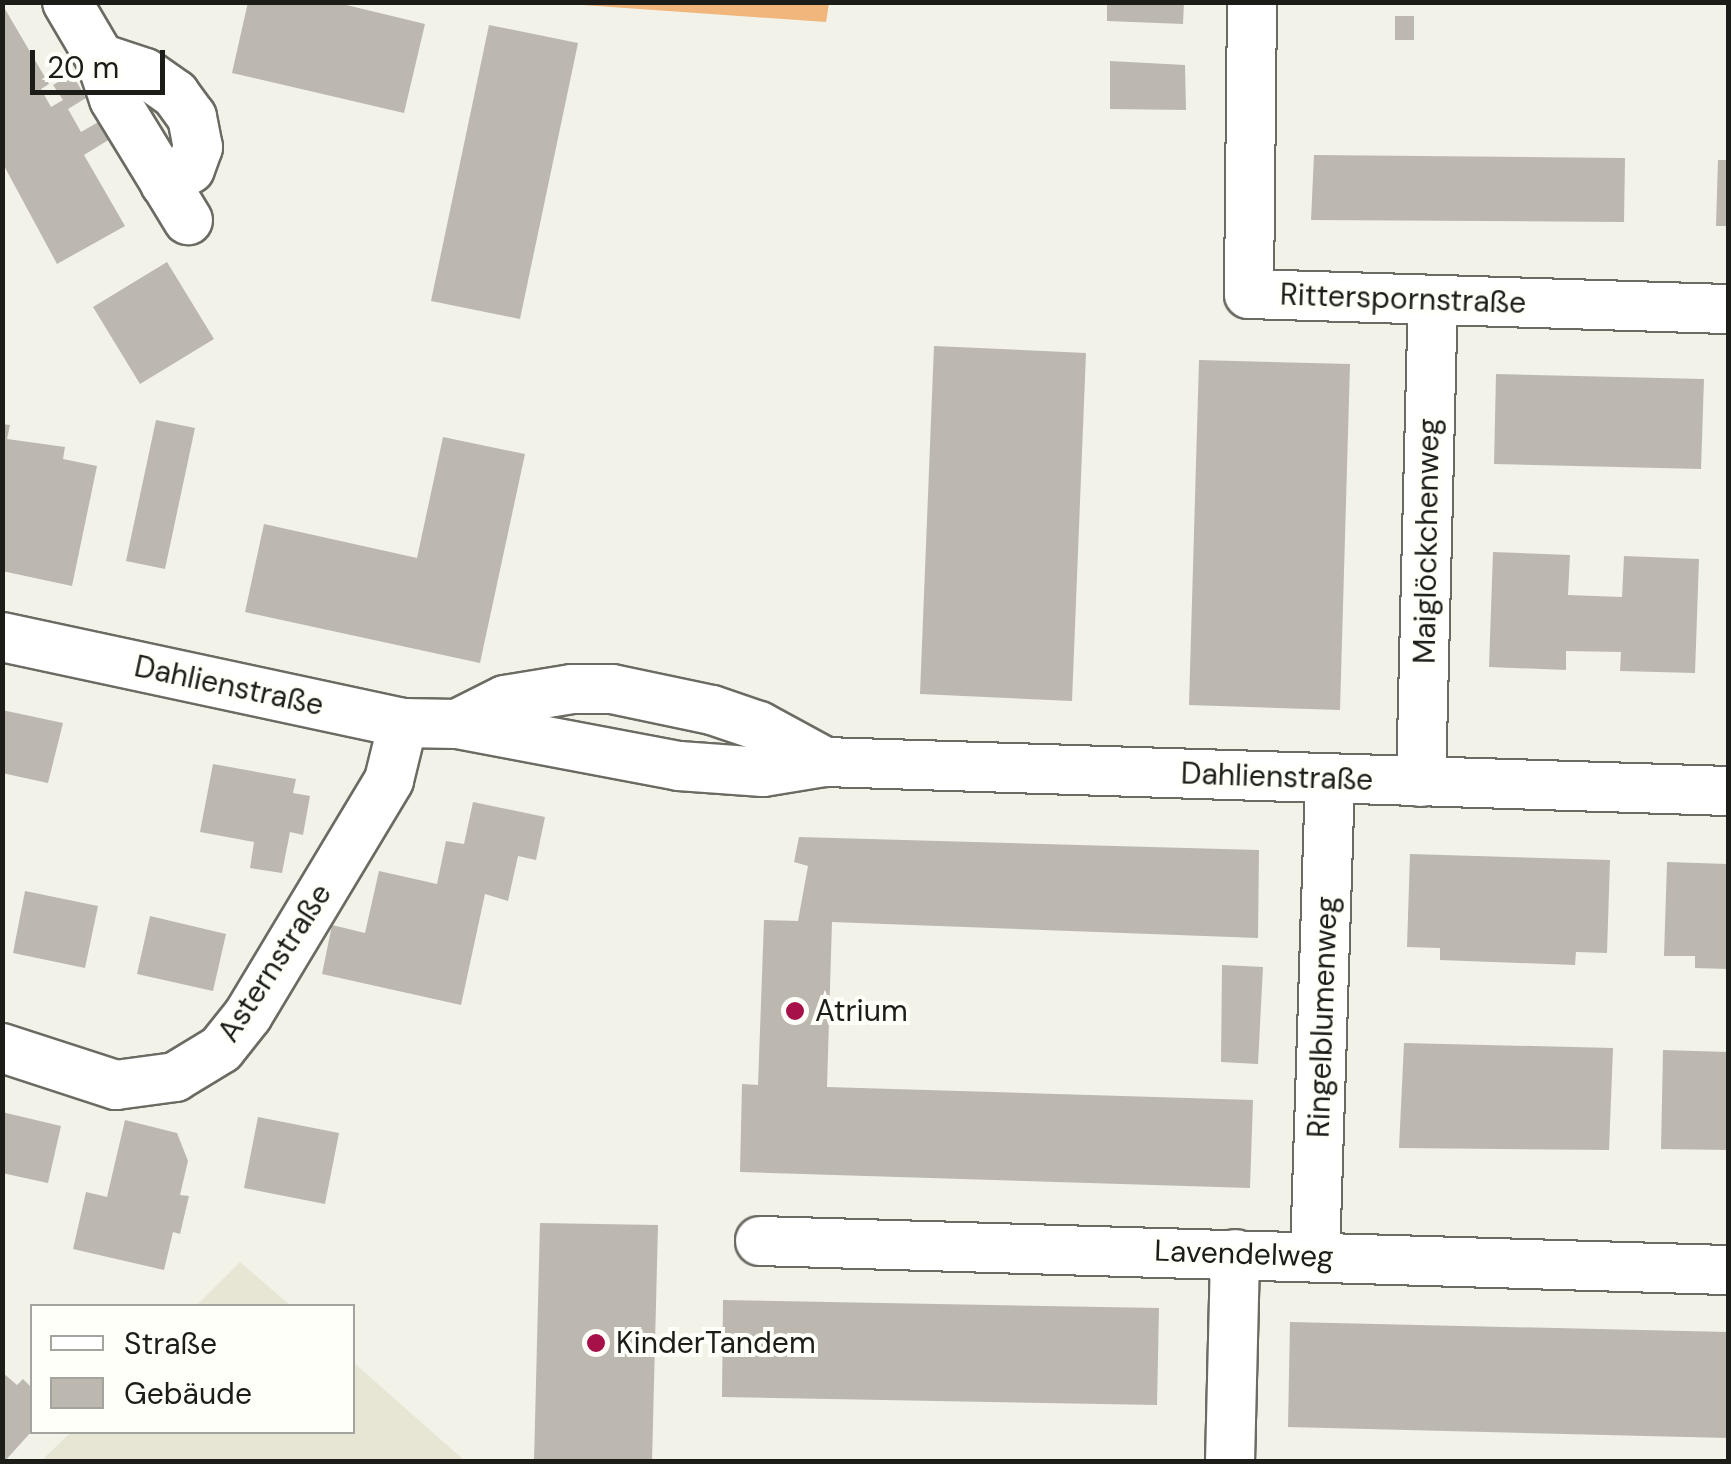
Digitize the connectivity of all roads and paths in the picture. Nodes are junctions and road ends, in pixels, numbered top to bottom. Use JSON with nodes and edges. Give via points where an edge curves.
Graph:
{"nodes":[{"id":1,"x":67,"y":2,"type":"edge"},
{"id":2,"x":1252,"y":2,"type":"edge"},
{"id":3,"x":177,"y":201,"type":"dead end"},
{"id":4,"x":1433,"y":300,"type":"junction"},
{"id":5,"x":1728,"y":309,"type":"edge"},
{"id":6,"x":2,"y":638,"type":"edge"},
{"id":7,"x":404,"y":722,"type":"junction"},
{"id":8,"x":456,"y":724,"type":"junction"},
{"id":9,"x":825,"y":762,"type":"junction"},
{"id":10,"x":1330,"y":778,"type":"junction"},
{"id":11,"x":1421,"y":782,"type":"junction"},
{"id":12,"x":1728,"y":791,"type":"edge"},
{"id":13,"x":2,"y":1048,"type":"edge"},
{"id":14,"x":760,"y":1242,"type":"dead end"},
{"id":15,"x":1235,"y":1254,"type":"junction"},
{"id":16,"x":1315,"y":1256,"type":"junction"},
{"id":17,"x":1728,"y":1270,"type":"edge"},
{"id":18,"x":1230,"y":1462,"type":"edge"}],
"edges":[{"from":1,"to":3,"type":"street","via":[[100,58],[146,73],[192,117],[198,147]]},
{"from":2,"to":4,"type":"street","name":"Ritterspornstraße","via":[[1249,294]]},
{"from":4,"to":5,"type":"street","name":"Ritterspornstraße"},
{"from":4,"to":11,"type":"street","name":"Maiglöckchenweg"},
{"from":6,"to":7,"type":"street","name":"Dahlienstraße"},
{"from":7,"to":8,"type":"street","name":"Dahlienstraße"},
{"from":7,"to":13,"type":"street","name":"Asternstraße","via":[[389,780],[221,1049],[174,1076],[116,1085]]},
{"from":8,"to":9,"type":"street","name":"Dahlienstraße","via":[[678,766],[763,772]]},
{"from":8,"to":9,"type":"street","name":"Dahlienstraße","via":[[505,700],[612,689],[760,726]]},
{"from":9,"to":10,"type":"street","name":"Dahlienstraße"},
{"from":10,"to":11,"type":"street","name":"Dahlienstraße"},
{"from":10,"to":16,"type":"street","name":"Ringelblumenweg"},
{"from":11,"to":12,"type":"street","name":"Dahlienstraße"},
{"from":14,"to":15,"type":"street","name":"Lavendelweg"},
{"from":15,"to":16,"type":"street","name":"Lavendelweg"},
{"from":15,"to":18,"type":"street"},
{"from":16,"to":17,"type":"street","name":"Lavendelweg"}]}
